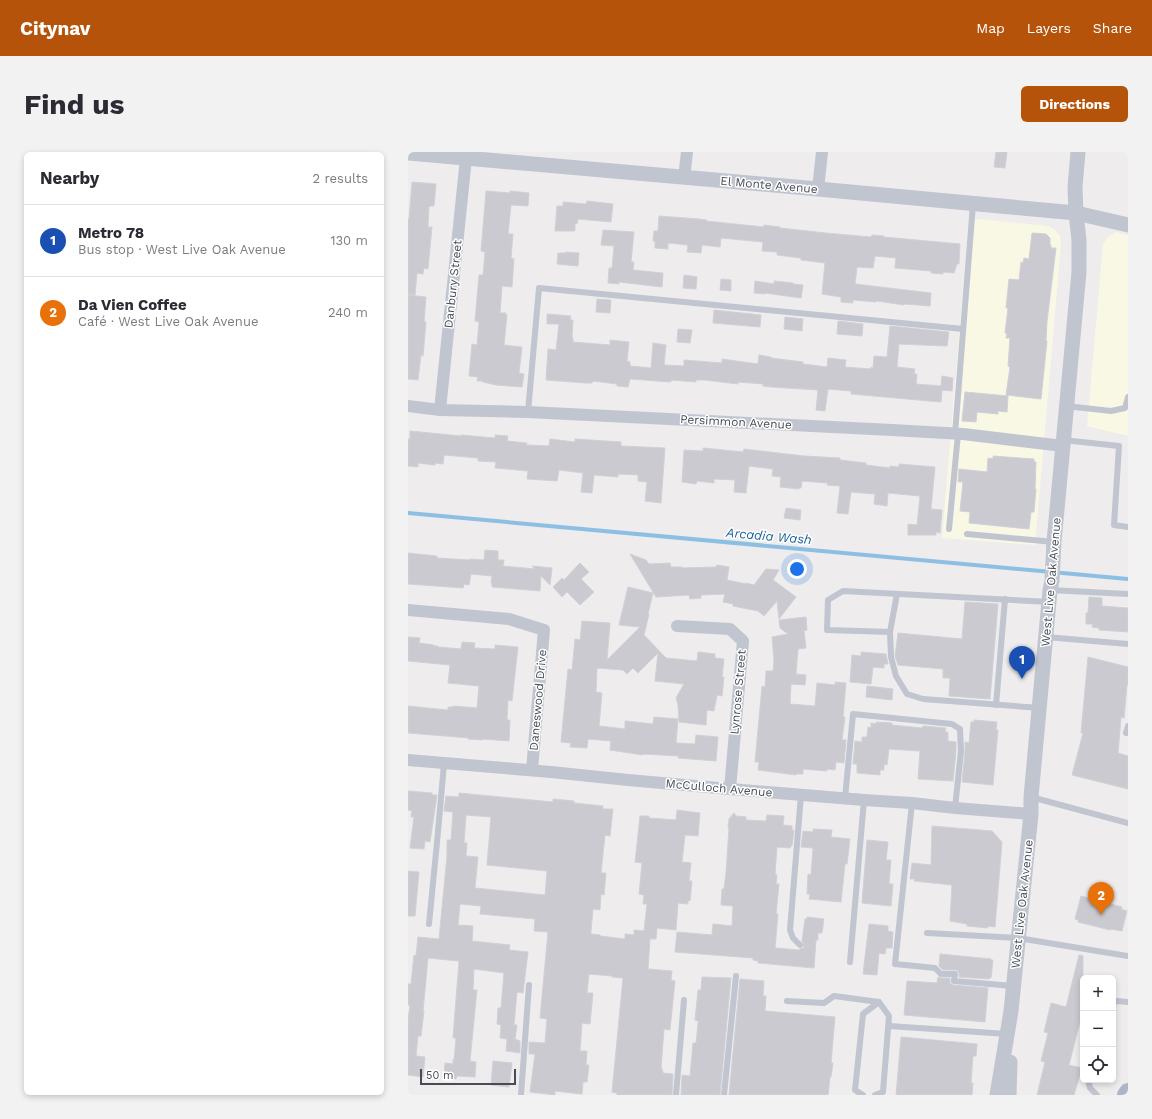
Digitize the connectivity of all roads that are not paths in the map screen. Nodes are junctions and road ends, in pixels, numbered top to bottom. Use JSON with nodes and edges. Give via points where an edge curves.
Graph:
{"nodes":[{"id":1,"x":687,"y":152,"type":"edge"},
{"id":2,"x":822,"y":152,"type":"edge"},
{"id":3,"x":1078,"y":152,"type":"edge"},
{"id":4,"x":408,"y":153,"type":"edge"},
{"id":5,"x":466,"y":158,"type":"junction"},
{"id":6,"x":527,"y":158,"type":"edge"},
{"id":7,"x":684,"y":178,"type":"junction"},
{"id":8,"x":818,"y":189,"type":"junction"},
{"id":9,"x":973,"y":204,"type":"junction"},
{"id":10,"x":1076,"y":214,"type":"junction"},
{"id":11,"x":1128,"y":225,"type":"edge"},
{"id":12,"x":963,"y":330,"type":"junction"},
{"id":13,"x":1128,"y":397,"type":"edge"},
{"id":14,"x":408,"y":406,"type":"edge"},
{"id":15,"x":1066,"y":406,"type":"junction"},
{"id":16,"x":440,"y":410,"type":"junction"},
{"id":17,"x":528,"y":412,"type":"junction"},
{"id":18,"x":956,"y":434,"type":"junction"},
{"id":19,"x":1063,"y":443,"type":"junction"},
{"id":20,"x":1128,"y":527,"type":"edge"},
{"id":21,"x":949,"y":529,"type":"dead end"},
{"id":22,"x":967,"y":534,"type":"dead end"},
{"id":23,"x":1054,"y":542,"type":"junction"},
{"id":24,"x":1050,"y":591,"type":"junction"},
{"id":25,"x":897,"y":594,"type":"junction"},
{"id":26,"x":1128,"y":594,"type":"edge"},
{"id":27,"x":1005,"y":599,"type":"junction"},
{"id":28,"x":408,"y":610,"type":"edge"},
{"id":29,"x":677,"y":626,"type":"dead end"},
{"id":30,"x":890,"y":632,"type":"junction"},
{"id":31,"x":1046,"y":637,"type":"junction"},
{"id":32,"x":1128,"y":644,"type":"edge"},
{"id":33,"x":996,"y":704,"type":"junction"},
{"id":34,"x":1040,"y":708,"type":"junction"},
{"id":35,"x":1128,"y":726,"type":"edge"},
{"id":36,"x":1126,"y":733,"type":"dead end"},
{"id":37,"x":408,"y":760,"type":"edge"},
{"id":38,"x":444,"y":764,"type":"junction"},
{"id":39,"x":532,"y":770,"type":"junction"},
{"id":40,"x":730,"y":789,"type":"junction"},
{"id":41,"x":801,"y":795,"type":"junction"},
{"id":42,"x":1031,"y":797,"type":"junction"},
{"id":43,"x":845,"y":798,"type":"junction"},
{"id":44,"x":864,"y":800,"type":"junction"},
{"id":45,"x":912,"y":803,"type":"junction"},
{"id":46,"x":956,"y":808,"type":"junction"},
{"id":47,"x":1031,"y":814,"type":"junction"},
{"id":48,"x":1128,"y":822,"type":"edge"},
{"id":49,"x":429,"y":924,"type":"dead end"},
{"id":50,"x":927,"y":933,"type":"dead end"},
{"id":51,"x":1018,"y":938,"type":"junction"},
{"id":52,"x":800,"y":945,"type":"dead end"},
{"id":53,"x":1128,"y":956,"type":"edge"},
{"id":54,"x":850,"y":962,"type":"dead end"},
{"id":55,"x":736,"y":976,"type":"dead end"},
{"id":56,"x":529,"y":986,"type":"dead end"},
{"id":57,"x":1014,"y":986,"type":"junction"},
{"id":58,"x":684,"y":1000,"type":"dead end"},
{"id":59,"x":787,"y":1001,"type":"dead end"},
{"id":60,"x":1116,"y":1001,"type":"edge"},
{"id":61,"x":879,"y":1002,"type":"junction"},
{"id":62,"x":1128,"y":1002,"type":"edge"},
{"id":63,"x":1011,"y":1011,"type":"junction"},
{"id":64,"x":889,"y":1026,"type":"junction"},
{"id":65,"x":1007,"y":1034,"type":"junction"},
{"id":66,"x":1089,"y":1083,"type":"edge"},
{"id":67,"x":1128,"y":1092,"type":"edge"},
{"id":68,"x":521,"y":1095,"type":"edge"},
{"id":69,"x":676,"y":1095,"type":"edge"},
{"id":70,"x":724,"y":1095,"type":"edge"},
{"id":71,"x":863,"y":1095,"type":"edge"},
{"id":72,"x":875,"y":1095,"type":"edge"},
{"id":73,"x":997,"y":1095,"type":"edge"},
{"id":74,"x":1009,"y":1095,"type":"edge"},
{"id":75,"x":1097,"y":1095,"type":"edge"},
{"id":76,"x":1126,"y":1095,"type":"edge"}],
"edges":[{"from":1,"to":7,"type":"street"},
{"from":2,"to":8,"type":"street"},
{"from":3,"to":10,"type":"street","name":"West Live Oak Avenue"},
{"from":4,"to":5,"type":"street","name":"El Monte Avenue"},
{"from":5,"to":6,"type":"street","name":"El Monte Avenue"},
{"from":5,"to":16,"type":"street","name":"Danbury Street"},
{"from":6,"to":7,"type":"street","name":"El Monte Avenue"},
{"from":7,"to":8,"type":"street","name":"El Monte Avenue"},
{"from":8,"to":9,"type":"street","name":"El Monte Avenue"},
{"from":9,"to":10,"type":"street","name":"El Monte Avenue"},
{"from":9,"to":12,"type":"lane"},
{"from":10,"to":11,"type":"street","name":"El Monte Avenue"},
{"from":10,"to":15,"type":"street","name":"West Live Oak Avenue","via":[[1079,240],[1078,272]]},
{"from":12,"to":17,"type":"lane","via":[[539,288]]},
{"from":12,"to":18,"type":"lane"},
{"from":13,"to":15,"type":"lane","via":[[1125,408],[1110,411]]},
{"from":14,"to":16,"type":"street","name":"Persimmon Avenue"},
{"from":15,"to":19,"type":"street","name":"West Live Oak Avenue"},
{"from":16,"to":17,"type":"street","name":"Persimmon Avenue"},
{"from":17,"to":18,"type":"street","name":"Persimmon Avenue"},
{"from":18,"to":19,"type":"street","name":"Persimmon Avenue"},
{"from":18,"to":21,"type":"lane"},
{"from":19,"to":20,"type":"lane","via":[[1119,446],[1114,526]]},
{"from":19,"to":23,"type":"street","name":"West Live Oak Avenue"},
{"from":22,"to":23,"type":"lane"},
{"from":23,"to":24,"type":"street","name":"West Live Oak Avenue"},
{"from":24,"to":26,"type":"lane"},
{"from":24,"to":27,"type":"lane"},
{"from":24,"to":31,"type":"street","name":"West Live Oak Avenue"},
{"from":25,"to":27,"type":"lane"},
{"from":25,"to":30,"type":"lane"},
{"from":25,"to":30,"type":"lane","via":[[843,591],[828,600],[827,630]]},
{"from":27,"to":33,"type":"lane"},
{"from":28,"to":39,"type":"street","name":"Daneswood Drive","via":[[510,619],[544,630]]},
{"from":29,"to":40,"type":"street","name":"Lynrose Street","via":[[730,629],[743,642]]},
{"from":30,"to":33,"type":"lane","via":[[891,657],[896,676],[907,694],[922,699]]},
{"from":31,"to":32,"type":"lane"},
{"from":31,"to":34,"type":"street","name":"West Live Oak Avenue"},
{"from":33,"to":34,"type":"lane"},
{"from":34,"to":42,"type":"street","name":"West Live Oak Avenue"},
{"from":35,"to":36,"type":"lane"},
{"from":37,"to":38,"type":"street","name":"McCulloch Avenue"},
{"from":38,"to":39,"type":"street","name":"McCulloch Avenue"},
{"from":38,"to":49,"type":"lane"},
{"from":39,"to":40,"type":"street","name":"McCulloch Avenue"},
{"from":40,"to":41,"type":"street","name":"McCulloch Avenue"},
{"from":41,"to":43,"type":"street","name":"McCulloch Avenue"},
{"from":41,"to":52,"type":"lane","via":[[790,930]]},
{"from":42,"to":47,"type":"street","name":"West Live Oak Avenue"},
{"from":42,"to":48,"type":"lane"},
{"from":43,"to":44,"type":"street","name":"McCulloch Avenue"},
{"from":43,"to":46,"type":"lane","via":[[853,714],[946,723],[960,729],[961,751]]},
{"from":44,"to":45,"type":"street","name":"McCulloch Avenue"},
{"from":44,"to":54,"type":"lane"},
{"from":45,"to":46,"type":"street","name":"McCulloch Avenue"},
{"from":45,"to":57,"type":"lane","via":[[895,964],[935,968],[941,974],[955,974],[954,981]]},
{"from":46,"to":47,"type":"street","name":"McCulloch Avenue"},
{"from":47,"to":51,"type":"street","name":"West Live Oak Avenue"},
{"from":50,"to":51,"type":"lane"},
{"from":51,"to":53,"type":"lane"},
{"from":51,"to":57,"type":"street","name":"West Live Oak Avenue"},
{"from":55,"to":70,"type":"lane"},
{"from":56,"to":68,"type":"lane"},
{"from":57,"to":63,"type":"street","name":"West Live Oak Avenue"},
{"from":58,"to":69,"type":"lane"},
{"from":59,"to":61,"type":"lane","via":[[824,1003],[834,996]]},
{"from":60,"to":62,"type":"lane"},
{"from":61,"to":64,"type":"lane","via":[[889,1016]]},
{"from":61,"to":71,"type":"lane","via":[[863,1014],[855,1090]]},
{"from":63,"to":65,"type":"street","name":"West Live Oak Avenue"},
{"from":63,"to":74,"type":"street","name":"West Live Oak Avenue"},
{"from":64,"to":65,"type":"lane"},
{"from":64,"to":72,"type":"lane","via":[[883,1092]]},
{"from":65,"to":73,"type":"street","name":"West Live Oak Avenue"},
{"from":66,"to":75,"type":"lane"},
{"from":67,"to":76,"type":"main road"}]}
